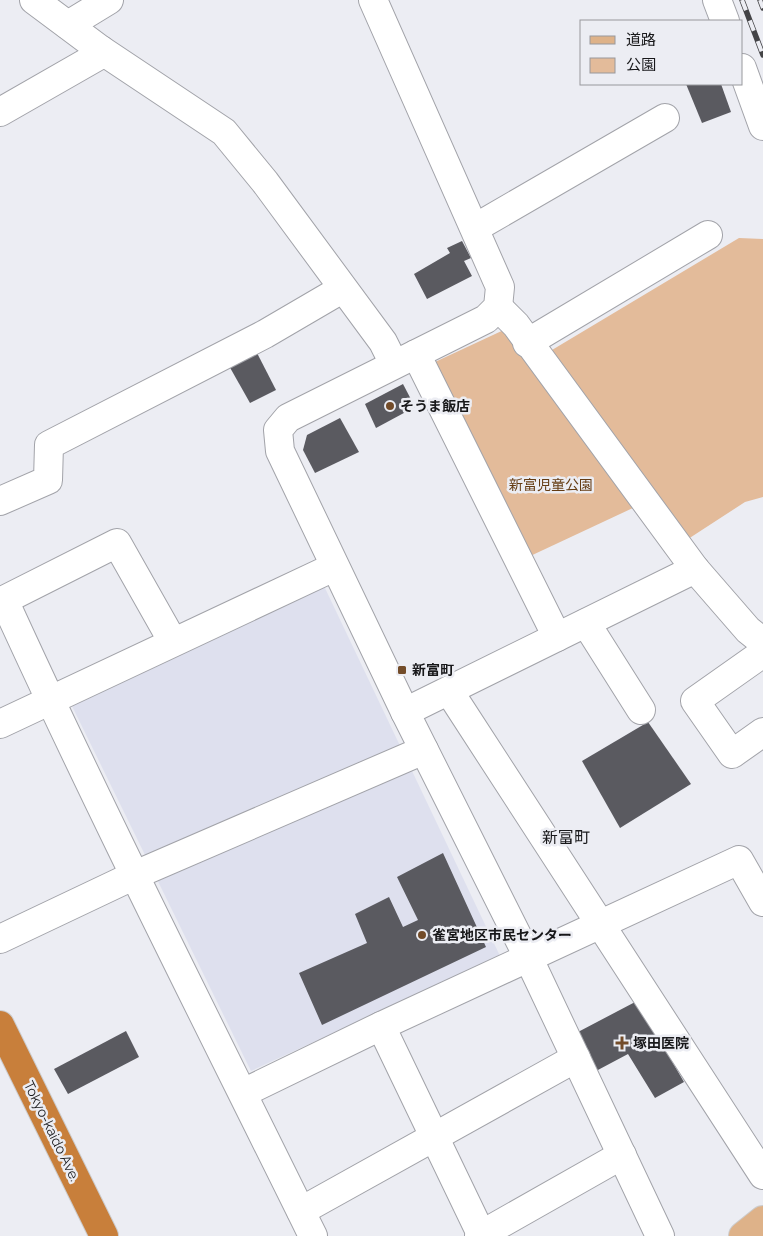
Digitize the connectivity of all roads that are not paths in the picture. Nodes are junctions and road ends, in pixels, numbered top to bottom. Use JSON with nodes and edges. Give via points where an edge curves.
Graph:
{"nodes":[{"id":1,"x":34,"y":0,"type":"edge"},
{"id":2,"x":110,"y":0,"type":"edge"},
{"id":3,"x":373,"y":0,"type":"edge"},
{"id":4,"x":717,"y":0,"type":"edge"},
{"id":5,"x":725,"y":20,"type":"edge"},
{"id":6,"x":68,"y":25,"type":"junction"},
{"id":7,"x":101,"y":50,"type":"junction"},
{"id":8,"x":743,"y":71,"type":"edge"},
{"id":9,"x":0,"y":112,"type":"edge"},
{"id":10,"x":665,"y":118,"type":"dead end"},
{"id":11,"x":763,"y":126,"type":"edge"},
{"id":12,"x":475,"y":228,"type":"junction"},
{"id":13,"x":708,"y":235,"type":"dead end"},
{"id":14,"x":342,"y":289,"type":"junction"},
{"id":15,"x":498,"y":307,"type":"junction"},
{"id":16,"x":528,"y":343,"type":"junction"},
{"id":17,"x":405,"y":359,"type":"junction"},
{"id":18,"x":0,"y":501,"type":"edge"},
{"id":19,"x":334,"y":567,"type":"junction"},
{"id":20,"x":695,"y":569,"type":"junction"},
{"id":21,"x":586,"y":623,"type":"junction"},
{"id":22,"x":557,"y":637,"type":"junction"},
{"id":23,"x":173,"y":642,"type":"junction"},
{"id":24,"x":763,"y":642,"type":"edge"},
{"id":25,"x":763,"y":653,"type":"edge"},
{"id":26,"x":449,"y":690,"type":"junction"},
{"id":27,"x":50,"y":701,"type":"junction"},
{"id":28,"x":641,"y":710,"type":"dead end"},
{"id":29,"x":405,"y":712,"type":"junction"},
{"id":30,"x":0,"y":724,"type":"edge"},
{"id":31,"x":763,"y":732,"type":"edge"},
{"id":32,"x":424,"y":750,"type":"junction"},
{"id":33,"x":134,"y":875,"type":"junction"},
{"id":34,"x":761,"y":894,"type":"edge"},
{"id":35,"x":601,"y":925,"type":"junction"},
{"id":36,"x":0,"y":939,"type":"edge"},
{"id":37,"x":529,"y":959,"type":"junction"},
{"id":38,"x":0,"y":1026,"type":"edge"},
{"id":39,"x":381,"y":1026,"type":"junction"},
{"id":40,"x":576,"y":1058,"type":"junction"},
{"id":41,"x":243,"y":1093,"type":"junction"},
{"id":42,"x":434,"y":1138,"type":"junction"},
{"id":43,"x":622,"y":1155,"type":"junction"},
{"id":44,"x":763,"y":1175,"type":"edge"},
{"id":45,"x":301,"y":1211,"type":"junction"},
{"id":46,"x":763,"y":1220,"type":"edge"},
{"id":47,"x":101,"y":1235,"type":"edge"},
{"id":48,"x":313,"y":1236,"type":"edge"},
{"id":49,"x":481,"y":1236,"type":"edge"},
{"id":50,"x":660,"y":1236,"type":"edge"},
{"id":51,"x":743,"y":1236,"type":"edge"}],
"edges":[{"from":1,"to":6,"type":"street"},
{"from":2,"to":6,"type":"street"},
{"from":3,"to":12,"type":"street"},
{"from":4,"to":5,"type":"street"},
{"from":6,"to":7,"type":"street"},
{"from":7,"to":9,"type":"street","via":[[98,56]]},
{"from":7,"to":14,"type":"street","via":[[224,132]]},
{"from":8,"to":11,"type":"street"},
{"from":10,"to":12,"type":"street"},
{"from":12,"to":15,"type":"street","via":[[500,287]]},
{"from":13,"to":16,"type":"street"},
{"from":14,"to":17,"type":"street","via":[[383,342]]},
{"from":14,"to":18,"type":"street","via":[[265,334],[49,445],[48,480]]},
{"from":15,"to":16,"type":"street"},
{"from":15,"to":17,"type":"street","via":[[486,319]]},
{"from":16,"to":20,"type":"street"},
{"from":17,"to":19,"type":"street","via":[[288,418],[278,430],[280,451]]},
{"from":17,"to":22,"type":"street"},
{"from":19,"to":23,"type":"street"},
{"from":19,"to":29,"type":"street"},
{"from":20,"to":21,"type":"street"},
{"from":20,"to":24,"type":"street","via":[[748,630]]},
{"from":21,"to":22,"type":"street"},
{"from":21,"to":28,"type":"street"},
{"from":22,"to":26,"type":"street"},
{"from":23,"to":27,"type":"street"},
{"from":23,"to":27,"type":"street","via":[[117,543],[4,600]]},
{"from":25,"to":31,"type":"street","via":[[695,701],[732,754]]},
{"from":26,"to":29,"type":"street"},
{"from":26,"to":35,"type":"street"},
{"from":27,"to":30,"type":"street"},
{"from":27,"to":33,"type":"street"},
{"from":29,"to":32,"type":"street"},
{"from":32,"to":33,"type":"street"},
{"from":32,"to":37,"type":"street"},
{"from":33,"to":36,"type":"street"},
{"from":33,"to":41,"type":"street"},
{"from":34,"to":35,"type":"street","via":[[739,860]]},
{"from":35,"to":37,"type":"street"},
{"from":35,"to":44,"type":"street"},
{"from":37,"to":39,"type":"street"},
{"from":37,"to":40,"type":"street"},
{"from":38,"to":47,"type":"highway","name":"Tokyo-kaido Ave."},
{"from":39,"to":41,"type":"street"},
{"from":39,"to":42,"type":"street"},
{"from":40,"to":42,"type":"street"},
{"from":40,"to":43,"type":"street"},
{"from":41,"to":45,"type":"street"},
{"from":42,"to":45,"type":"street"},
{"from":42,"to":49,"type":"street"},
{"from":43,"to":49,"type":"street"},
{"from":43,"to":50,"type":"street"},
{"from":45,"to":48,"type":"street"},
{"from":46,"to":51,"type":"main road"}]}
